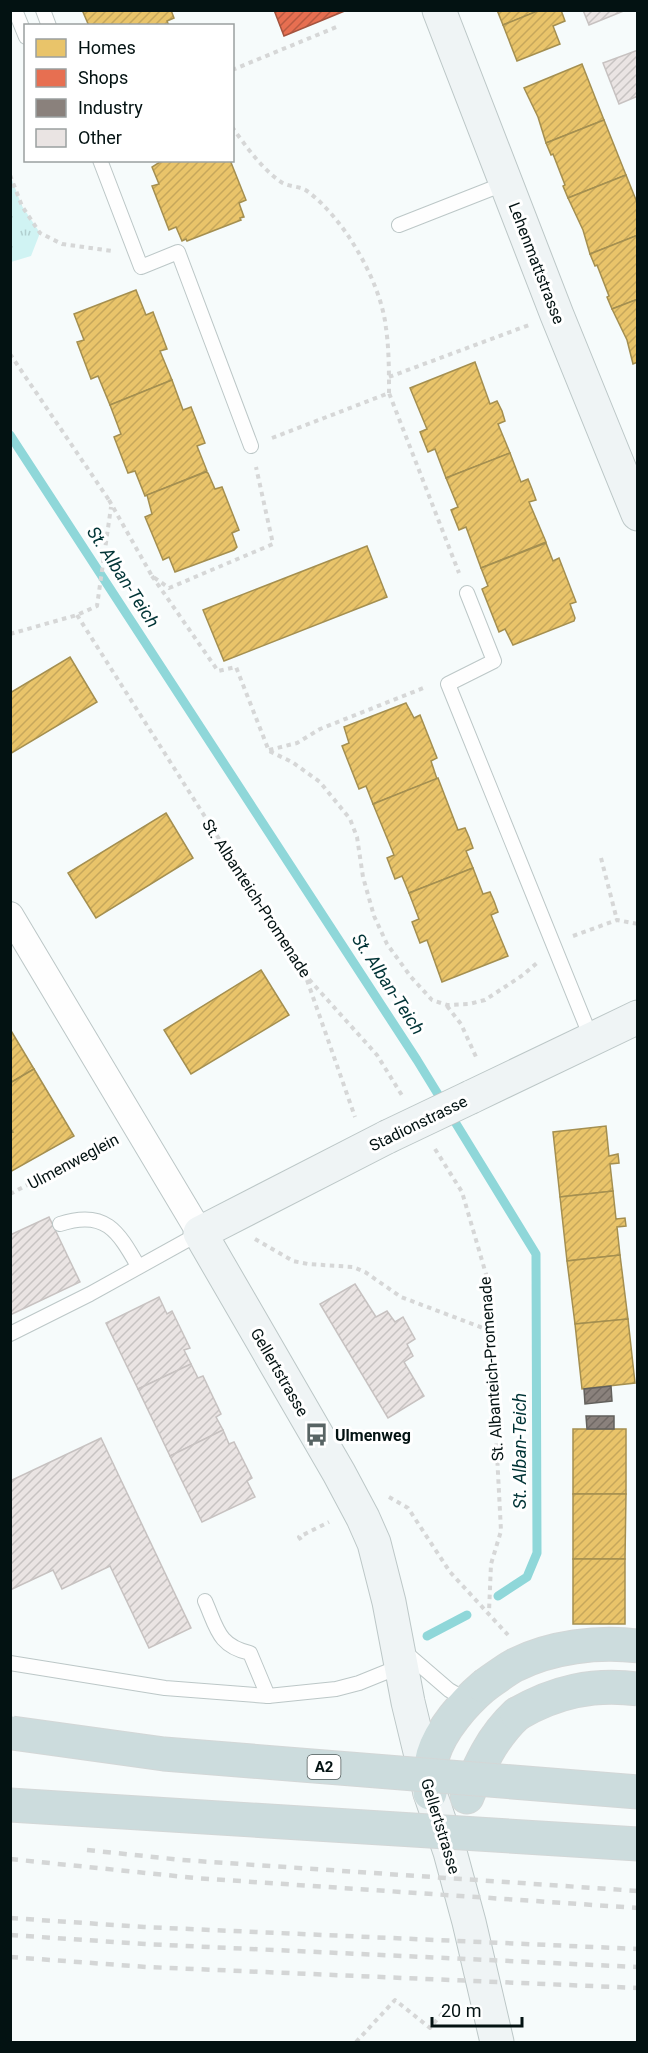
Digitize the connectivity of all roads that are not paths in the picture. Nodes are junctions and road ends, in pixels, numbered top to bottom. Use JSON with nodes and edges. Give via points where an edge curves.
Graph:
{"nodes":[{"id":1,"x":15,"y":10,"type":"edge"},
{"id":2,"x":439,"y":10,"type":"edge"},
{"id":3,"x":24,"y":32,"type":"edge"},
{"id":4,"x":101,"y":162,"type":"edge"},
{"id":5,"x":506,"y":183,"type":"junction"},
{"id":6,"x":399,"y":225,"type":"dead end"},
{"id":7,"x":251,"y":446,"type":"road end"},
{"id":8,"x":638,"y":514,"type":"edge"},
{"id":9,"x":467,"y":593,"type":"road end"},
{"id":10,"x":10,"y":915,"type":"edge"},
{"id":11,"x":638,"y":1017,"type":"edge"},
{"id":12,"x":592,"y":1040,"type":"junction"},
{"id":13,"x":60,"y":1224,"type":"dead end"},
{"id":14,"x":200,"y":1233,"type":"junction"},
{"id":15,"x":138,"y":1266,"type":"junction"},
{"id":16,"x":10,"y":1334,"type":"edge"},
{"id":17,"x":204,"y":1601,"type":"dead end"},
{"id":18,"x":638,"y":1646,"type":"edge"},
{"id":19,"x":399,"y":1654,"type":"junction"},
{"id":20,"x":10,"y":1663,"type":"edge"},
{"id":21,"x":638,"y":1689,"type":"edge"},
{"id":22,"x":476,"y":1694,"type":"junction"},
{"id":23,"x":268,"y":1696,"type":"junction"},
{"id":24,"x":11,"y":1733,"type":"edge"},
{"id":25,"x":638,"y":1785,"type":"edge"},
{"id":26,"x":638,"y":1792,"type":"edge"},
{"id":27,"x":430,"y":1793,"type":"junction"},
{"id":28,"x":467,"y":1797,"type":"junction"},
{"id":29,"x":10,"y":1805,"type":"edge"},
{"id":30,"x":638,"y":1845,"type":"edge"},
{"id":31,"x":450,"y":1852,"type":"junction"},
{"id":32,"x":497,"y":2043,"type":"edge"}],
"edges":[{"from":1,"to":3,"type":"lane"},
{"from":2,"to":5,"type":"street","name":"Lehenmattstrasse"},
{"from":4,"to":7,"type":"lane","via":[[141,267],[178,252]]},
{"from":5,"to":6,"type":"lane"},
{"from":5,"to":8,"type":"street","name":"Lehenmattstrasse"},
{"from":9,"to":12,"type":"lane","via":[[494,661],[448,684]]},
{"from":10,"to":14,"type":"street","name":"Gellertstrasse"},
{"from":11,"to":12,"type":"street","name":"Stadionstrasse"},
{"from":12,"to":14,"type":"street","name":"Stadionstrasse","bridge":true},
{"from":13,"to":15,"type":"lane","via":[[86,1218],[107,1224]]},
{"from":14,"to":15,"type":"lane"},
{"from":14,"to":19,"type":"street","name":"Gellertstrasse","via":[[363,1518],[381,1569]]},
{"from":15,"to":16,"type":"lane"},
{"from":17,"to":23,"type":"lane","via":[[228,1645],[250,1653]]},
{"from":18,"to":22,"type":"highway","bridge":true,"via":[[548,1652],[514,1666]]},
{"from":19,"to":22,"type":"lane","via":[[410,1658],[449,1690]]},
{"from":19,"to":23,"type":"lane","via":[[359,1683]]},
{"from":19,"to":27,"type":"street","name":"Gellertstrasse"},
{"from":20,"to":23,"type":"lane","via":[[165,1688]]},
{"from":21,"to":28,"type":"highway","bridge":true,"via":[[572,1690],[517,1714],[486,1752]]},
{"from":22,"to":27,"type":"highway","via":[[444,1734],[433,1755]]},
{"from":24,"to":26,"type":"highway","number":"A2","bridge":true,"via":[[164,1754]]},
{"from":25,"to":28,"type":"street","via":[[512,1774],[485,1783]]},
{"from":27,"to":31,"type":"street","name":"Gellertstrasse"},
{"from":28,"to":31,"type":"street"},
{"from":29,"to":30,"type":"highway","bridge":true},
{"from":31,"to":32,"type":"street","name":"Gellertstrasse"}]}
